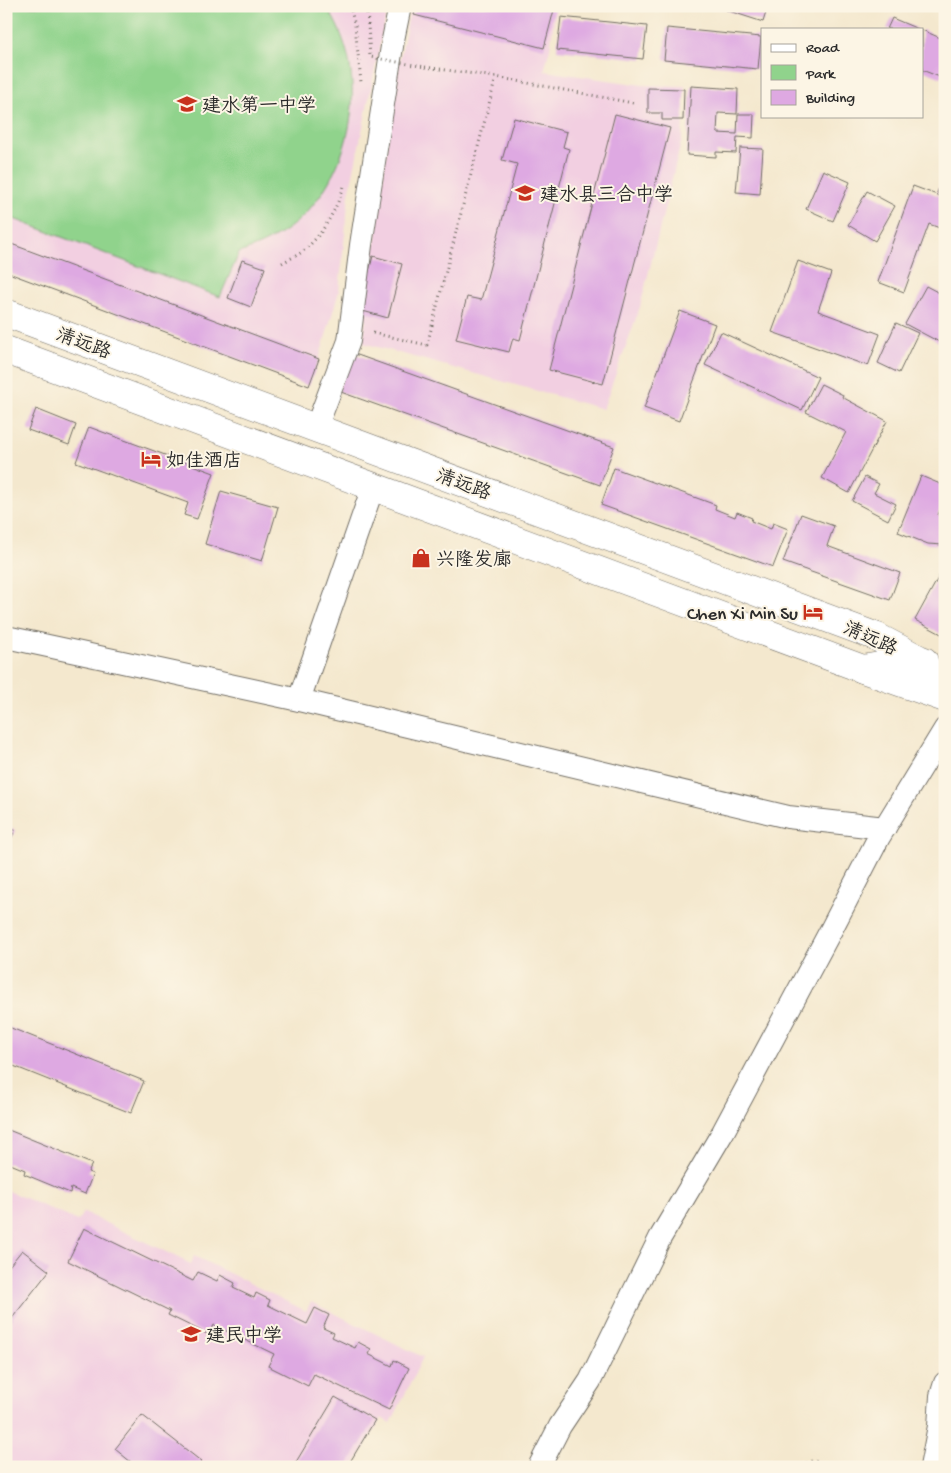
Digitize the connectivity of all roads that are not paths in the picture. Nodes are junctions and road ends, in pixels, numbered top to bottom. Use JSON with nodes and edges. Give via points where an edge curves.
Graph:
{"nodes":[{"id":1,"x":400,"y":6,"type":"edge"},
{"id":2,"x":6,"y":313,"type":"edge"},
{"id":3,"x":6,"y":350,"type":"edge"},
{"id":4,"x":316,"y":428,"type":"junction"},
{"id":5,"x":373,"y":487,"type":"junction"},
{"id":6,"x":6,"y":637,"type":"edge"},
{"id":7,"x":919,"y":659,"type":"junction"},
{"id":8,"x":863,"y":668,"type":"junction"},
{"id":9,"x":945,"y":668,"type":"edge"},
{"id":10,"x":945,"y":687,"type":"edge"},
{"id":11,"x":945,"y":698,"type":"edge"},
{"id":12,"x":299,"y":700,"type":"junction"},
{"id":13,"x":945,"y":730,"type":"edge"},
{"id":14,"x":885,"y":828,"type":"junction"},
{"id":15,"x":945,"y":1383,"type":"edge"},
{"id":16,"x":539,"y":1467,"type":"edge"},
{"id":17,"x":931,"y":1467,"type":"edge"}],
"edges":[{"from":1,"to":4,"type":"street","via":[[362,235],[349,341]]},
{"from":2,"to":4,"type":"main road","name":"清远路"},
{"from":3,"to":5,"type":"main road","name":"清远路"},
{"from":4,"to":7,"type":"main road","name":"清远路","via":[[875,636]]},
{"from":5,"to":8,"type":"main road","name":"清远路"},
{"from":5,"to":12,"type":"street"},
{"from":6,"to":12,"type":"street"},
{"from":7,"to":8,"type":"main road","name":"清远路"},
{"from":7,"to":9,"type":"main road"},
{"from":7,"to":10,"type":"main road","name":"清远路"},
{"from":8,"to":11,"type":"main road"},
{"from":12,"to":14,"type":"street","via":[[788,817]]},
{"from":13,"to":14,"type":"street"},
{"from":14,"to":16,"type":"street","via":[[723,1132],[660,1238],[590,1381],[560,1426]]},
{"from":15,"to":17,"type":"street"}]}
